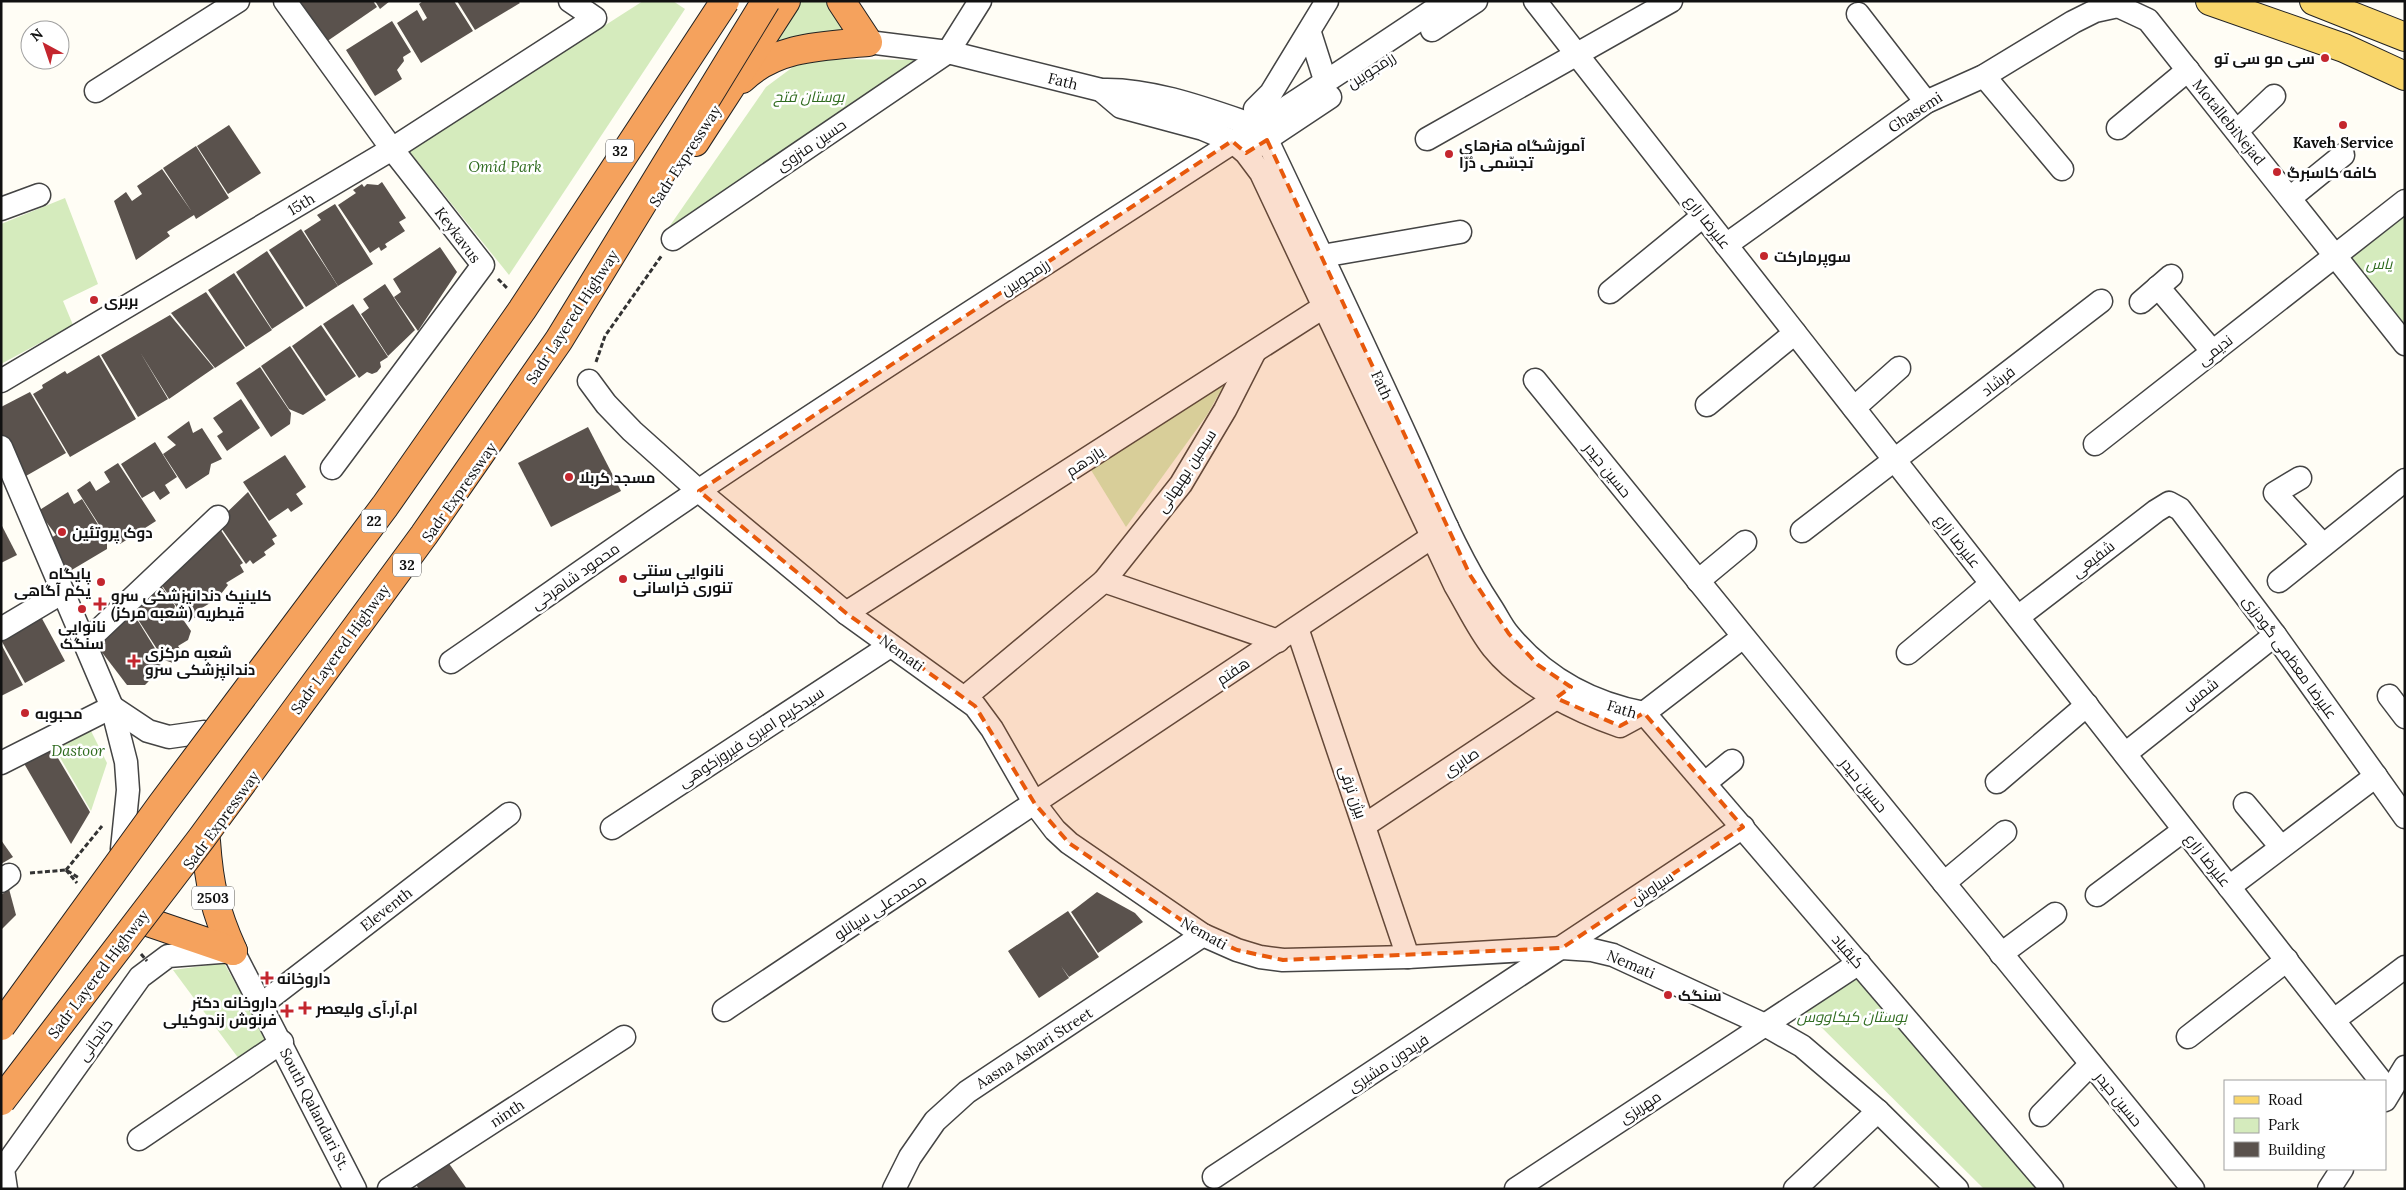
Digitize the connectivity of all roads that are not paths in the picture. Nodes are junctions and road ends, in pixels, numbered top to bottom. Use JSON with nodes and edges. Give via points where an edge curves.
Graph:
{"nodes":[{"id":1,"x":238,"y":1,"type":"edge"},
{"id":2,"x":285,"y":1,"type":"edge"},
{"id":3,"x":570,"y":1,"type":"edge"},
{"id":4,"x":719,"y":1,"type":"edge"},
{"id":5,"x":725,"y":1,"type":"edge"},
{"id":6,"x":766,"y":1,"type":"edge"},
{"id":7,"x":786,"y":1,"type":"edge"},
{"id":8,"x":842,"y":1,"type":"edge"},
{"id":9,"x":980,"y":1,"type":"edge"},
{"id":10,"x":1328,"y":1,"type":"edge"},
{"id":11,"x":1448,"y":1,"type":"edge"},
{"id":12,"x":1476,"y":1,"type":"edge"},
{"id":13,"x":1535,"y":1,"type":"edge"},
{"id":14,"x":1671,"y":1,"type":"edge"},
{"id":15,"x":2210,"y":1,"type":"edge"},
{"id":16,"x":2314,"y":1,"type":"edge"},
{"id":17,"x":2118,"y":6,"type":"joint"},
{"id":18,"x":1858,"y":14,"type":"dead end"},
{"id":19,"x":1310,"y":33,"type":"junction"},
{"id":20,"x":2405,"y":37,"type":"edge"},
{"id":21,"x":868,"y":42,"type":"junction"},
{"id":22,"x":948,"y":52,"type":"junction"},
{"id":23,"x":1577,"y":54,"type":"junction"},
{"id":24,"x":2188,"y":70,"type":"junction"},
{"id":25,"x":1984,"y":76,"type":"junction"},
{"id":26,"x":2405,"y":76,"type":"edge"},
{"id":27,"x":1326,"y":83,"type":"junction"},
{"id":28,"x":1101,"y":90,"type":"junction"},
{"id":29,"x":96,"y":91,"type":"dead end"},
{"id":30,"x":726,"y":94,"type":"junction"},
{"id":31,"x":2274,"y":96,"type":"dead end"},
{"id":32,"x":1926,"y":102,"type":"junction"},
{"id":33,"x":1259,"y":125,"type":"junction"},
{"id":34,"x":2118,"y":128,"type":"dead end"},
{"id":35,"x":2237,"y":132,"type":"junction"},
{"id":36,"x":1427,"y":139,"type":"dead end"},
{"id":37,"x":1239,"y":147,"type":"junction"},
{"id":38,"x":392,"y":149,"type":"junction"},
{"id":39,"x":2343,"y":156,"type":"dead end"},
{"id":40,"x":2062,"y":169,"type":"dead end"},
{"id":41,"x":39,"y":195,"type":"dead end"},
{"id":42,"x":2290,"y":198,"type":"junction"},
{"id":43,"x":2405,"y":201,"type":"edge"},
{"id":44,"x":1,"y":209,"type":"edge"},
{"id":45,"x":1704,"y":216,"type":"junction"},
{"id":46,"x":1460,"y":232,"type":"dead end"},
{"id":47,"x":673,"y":239,"type":"road end"},
{"id":48,"x":1726,"y":245,"type":"junction"},
{"id":49,"x":1322,"y":256,"type":"junction"},
{"id":50,"x":2336,"y":256,"type":"junction"},
{"id":51,"x":1610,"y":292,"type":"dead end"},
{"id":52,"x":1341,"y":295,"type":"junction"},
{"id":53,"x":2100,"y":302,"type":"dead end"},
{"id":54,"x":2141,"y":302,"type":"dead end"},
{"id":55,"x":1323,"y":308,"type":"junction"},
{"id":56,"x":1795,"y":333,"type":"junction"},
{"id":57,"x":2405,"y":344,"type":"edge"},
{"id":58,"x":2212,"y":352,"type":"junction"},
{"id":59,"x":1254,"y":353,"type":"junction"},
{"id":60,"x":1899,"y":368,"type":"dead end"},
{"id":61,"x":1535,"y":380,"type":"dead end"},
{"id":62,"x":1,"y":381,"type":"edge"},
{"id":63,"x":589,"y":381,"type":"road end"},
{"id":64,"x":1707,"y":405,"type":"dead end"},
{"id":65,"x":1854,"y":408,"type":"junction"},
{"id":66,"x":2094,"y":444,"type":"dead end"},
{"id":67,"x":1,"y":447,"type":"edge"},
{"id":68,"x":1895,"y":460,"type":"junction"},
{"id":69,"x":332,"y":468,"type":"dead end"},
{"id":70,"x":2300,"y":478,"type":"dead end"},
{"id":71,"x":2405,"y":480,"type":"edge"},
{"id":72,"x":699,"y":491,"type":"junction"},
{"id":73,"x":2169,"y":503,"type":"joint"},
{"id":74,"x":218,"y":517,"type":"dead end"},
{"id":75,"x":1802,"y":531,"type":"dead end"},
{"id":76,"x":1439,"y":532,"type":"junction"},
{"id":77,"x":1745,"y":542,"type":"dead end"},
{"id":78,"x":2323,"y":545,"type":"junction"},
{"id":79,"x":1104,"y":581,"type":"junction"},
{"id":80,"x":2279,"y":581,"type":"dead end"},
{"id":81,"x":1698,"y":582,"type":"junction"},
{"id":82,"x":1992,"y":584,"type":"junction"},
{"id":83,"x":63,"y":592,"type":"junction"},
{"id":84,"x":846,"y":613,"type":"junction"},
{"id":85,"x":2018,"y":617,"type":"junction"},
{"id":86,"x":1297,"y":628,"type":"junction"},
{"id":87,"x":1,"y":629,"type":"edge"},
{"id":88,"x":2275,"y":635,"type":"junction"},
{"id":89,"x":1743,"y":637,"type":"junction"},
{"id":90,"x":1278,"y":641,"type":"junction"},
{"id":91,"x":85,"y":643,"type":"junction"},
{"id":92,"x":890,"y":646,"type":"junction"},
{"id":93,"x":1908,"y":653,"type":"dead end"},
{"id":94,"x":451,"y":662,"type":"dead end"},
{"id":95,"x":1564,"y":693,"type":"junction"},
{"id":96,"x":2389,"y":696,"type":"dead end"},
{"id":97,"x":964,"y":698,"type":"junction"},
{"id":98,"x":2086,"y":705,"type":"junction"},
{"id":99,"x":112,"y":707,"type":"junction"},
{"id":100,"x":1644,"y":713,"type":"junction"},
{"id":101,"x":2405,"y":717,"type":"edge"},
{"id":102,"x":204,"y":732,"type":"junction"},
{"id":103,"x":2125,"y":754,"type":"junction"},
{"id":104,"x":1732,"y":761,"type":"dead end"},
{"id":105,"x":1,"y":763,"type":"edge"},
{"id":106,"x":2376,"y":776,"type":"junction"},
{"id":107,"x":1998,"y":782,"type":"dead end"},
{"id":108,"x":1705,"y":783,"type":"junction"},
{"id":109,"x":1035,"y":804,"type":"junction"},
{"id":110,"x":2245,"y":804,"type":"dead end"},
{"id":111,"x":509,"y":814,"type":"dead end"},
{"id":112,"x":2404,"y":814,"type":"edge"},
{"id":113,"x":1365,"y":825,"type":"junction"},
{"id":114,"x":1743,"y":827,"type":"junction"},
{"id":115,"x":612,"y":828,"type":"dead end"},
{"id":116,"x":2184,"y":830,"type":"junction"},
{"id":117,"x":2005,"y":832,"type":"dead end"},
{"id":118,"x":206,"y":841,"type":"junction"},
{"id":119,"x":2281,"y":847,"type":"junction"},
{"id":120,"x":122,"y":849,"type":"junction"},
{"id":121,"x":1944,"y":883,"type":"junction"},
{"id":122,"x":2229,"y":887,"type":"junction"},
{"id":123,"x":2098,"y":896,"type":"dead end"},
{"id":124,"x":2055,"y":914,"type":"dead end"},
{"id":125,"x":145,"y":921,"type":"junction"},
{"id":126,"x":1203,"y":935,"type":"junction"},
{"id":127,"x":1562,"y":948,"type":"junction"},
{"id":128,"x":233,"y":951,"type":"junction"},
{"id":129,"x":2001,"y":954,"type":"junction"},
{"id":130,"x":1408,"y":957,"type":"junction"},
{"id":131,"x":2287,"y":960,"type":"junction"},
{"id":132,"x":1859,"y":963,"type":"junction"},
{"id":133,"x":2405,"y":967,"type":"edge"},
{"id":134,"x":262,"y":1004,"type":"junction"},
{"id":135,"x":724,"y":1010,"type":"dead end"},
{"id":136,"x":1,"y":1017,"type":"edge"},
{"id":137,"x":2334,"y":1020,"type":"junction"},
{"id":138,"x":1765,"y":1025,"type":"junction"},
{"id":139,"x":1,"y":1026,"type":"edge"},
{"id":140,"x":624,"y":1037,"type":"dead end"},
{"id":141,"x":2188,"y":1037,"type":"dead end"},
{"id":142,"x":282,"y":1042,"type":"junction"},
{"id":143,"x":2091,"y":1064,"type":"junction"},
{"id":144,"x":2405,"y":1067,"type":"edge"},
{"id":145,"x":2378,"y":1080,"type":"edge"},
{"id":146,"x":2386,"y":1089,"type":"edge"},
{"id":147,"x":1,"y":1102,"type":"edge"},
{"id":148,"x":1,"y":1111,"type":"edge"},
{"id":149,"x":1878,"y":1111,"type":"junction"},
{"id":150,"x":2040,"y":1115,"type":"dead end"},
{"id":151,"x":139,"y":1139,"type":"dead end"},
{"id":152,"x":2341,"y":1170,"type":"edge"},
{"id":153,"x":1214,"y":1177,"type":"dead end"},
{"id":154,"x":6,"y":1189,"type":"edge"},
{"id":155,"x":355,"y":1189,"type":"edge"},
{"id":156,"x":389,"y":1189,"type":"edge"},
{"id":157,"x":894,"y":1189,"type":"edge"},
{"id":158,"x":1516,"y":1189,"type":"edge"},
{"id":159,"x":1795,"y":1189,"type":"edge"},
{"id":160,"x":1956,"y":1189,"type":"edge"},
{"id":161,"x":2052,"y":1189,"type":"edge"},
{"id":162,"x":2193,"y":1189,"type":"edge"},
{"id":163,"x":2329,"y":1189,"type":"edge"}],
"edges":[{"from":1,"to":29,"type":"street"},
{"from":2,"to":38,"type":"street","name":"Keykavus"},
{"from":3,"to":38,"type":"street","name":"15th","via":[[595,18]]},
{"from":4,"to":102,"type":"highway","number":"32","via":[[520,301],[380,503]]},
{"from":5,"to":139,"type":"highway","number":"22","bridge":true,"via":[[522,310],[385,506]]},
{"from":6,"to":147,"type":"highway","name":"Sadr Layered Highway","bridge":true,"via":[[554,348],[424,535],[219,815]]},
{"from":7,"to":30,"type":"highway","name":"Sadr Expressway","number":"32"},
{"from":8,"to":21,"type":"highway"},
{"from":9,"to":22,"type":"street"},
{"from":10,"to":19,"type":"street"},
{"from":11,"to":27,"type":"street","name":"رزمجوبین"},
{"from":12,"to":33,"type":"street","name":"رزمجوبین"},
{"from":13,"to":23,"type":"street","name":"علیرضا زارع"},
{"from":14,"to":23,"type":"street"},
{"from":15,"to":26,"type":"main road","via":[[2344,48]]},
{"from":16,"to":20,"type":"main road"},
{"from":17,"to":24,"type":"street","name":"MotallebiNejad","via":[[2148,20]]},
{"from":17,"to":25,"type":"street","name":"Ghasemi","via":[[2095,11],[2073,22]]},
{"from":18,"to":32,"type":"street"},
{"from":19,"to":27,"type":"street"},
{"from":19,"to":33,"type":"street","via":[[1271,93]]},
{"from":21,"to":22,"type":"street","name":"Fath"},
{"from":21,"to":30,"type":"highway","via":[[781,53],[753,68]]},
{"from":22,"to":28,"type":"street","name":"Fath"},
{"from":22,"to":47,"type":"street","name":"حسین منزوی"},
{"from":23,"to":36,"type":"street"},
{"from":23,"to":45,"type":"street","name":"علیرضا زارع"},
{"from":24,"to":34,"type":"street"},
{"from":24,"to":35,"type":"street","name":"MotallebiNejad"},
{"from":25,"to":32,"type":"street","name":"Ghasemi"},
{"from":25,"to":40,"type":"street"},
{"from":27,"to":33,"type":"street","name":"رزمجوبین"},
{"from":28,"to":33,"type":"street","name":"Fath","via":[[1124,89]]},
{"from":28,"to":37,"type":"street","via":[[1121,107],[1203,129]]},
{"from":30,"to":118,"type":"highway","name":"Sadr Expressway","number":"32","via":[[563,343],[427,538]]},
{"from":31,"to":35,"type":"street"},
{"from":32,"to":48,"type":"street","name":"Ghasemi"},
{"from":33,"to":37,"type":"street","name":"رزمجوبین"},
{"from":33,"to":49,"type":"street","name":"Fath"},
{"from":35,"to":42,"type":"street","name":"MotallebiNejad"},
{"from":37,"to":55,"type":"street","name":"Fath","via":[[1261,173]]},
{"from":37,"to":72,"type":"street","name":"رزمجوبین"},
{"from":38,"to":62,"type":"street","name":"15th"},
{"from":38,"to":69,"type":"street","name":"Keykavus","via":[[483,265]]},
{"from":39,"to":42,"type":"street"},
{"from":41,"to":44,"type":"street"},
{"from":42,"to":50,"type":"street","name":"MotallebiNejad"},
{"from":43,"to":50,"type":"street","name":"ندیمی"},
{"from":45,"to":48,"type":"street","name":"علیرضا زارع"},
{"from":45,"to":51,"type":"street"},
{"from":46,"to":49,"type":"street"},
{"from":48,"to":56,"type":"street","name":"علیرضا زارع"},
{"from":49,"to":52,"type":"street","name":"Fath"},
{"from":50,"to":57,"type":"street","name":"MotallebiNejad"},
{"from":50,"to":58,"type":"street","name":"ندیمی"},
{"from":52,"to":55,"type":"street","name":"یازدهم"},
{"from":52,"to":76,"type":"street","name":"Fath"},
{"from":53,"to":68,"type":"street","name":"فرشاد"},
{"from":54,"to":58,"type":"street","via":[[2165,282]]},
{"from":55,"to":59,"type":"street","name":"یازدهم"},
{"from":55,"to":76,"type":"street","name":"Fath"},
{"from":56,"to":64,"type":"street"},
{"from":56,"to":65,"type":"street","name":"علیرضا زارع"},
{"from":58,"to":66,"type":"street","name":"ندیمی"},
{"from":59,"to":79,"type":"street","name":"سیمین بهبهانی","via":[[1181,484]]},
{"from":59,"to":84,"type":"street","name":"یازدهم"},
{"from":60,"to":65,"type":"street"},
{"from":61,"to":81,"type":"street","name":"حسین حیدر"},
{"from":63,"to":72,"type":"street","name":"Nemati","via":[[632,431]]},
{"from":65,"to":68,"type":"street","name":"علیرضا زارع"},
{"from":67,"to":83,"type":"street"},
{"from":68,"to":75,"type":"street","name":"فرشاد"},
{"from":68,"to":82,"type":"street","name":"علیرضا زارع"},
{"from":70,"to":78,"type":"street","via":[[2275,494]]},
{"from":71,"to":78,"type":"street"},
{"from":72,"to":84,"type":"street","name":"Nemati"},
{"from":72,"to":94,"type":"street","name":"محمود شاهرخی"},
{"from":73,"to":85,"type":"street","name":"شفیعی"},
{"from":73,"to":88,"type":"street","name":"علیرضا معظمی گودرزی","via":[[2180,509]]},
{"from":74,"to":91,"type":"street"},
{"from":76,"to":86,"type":"street","name":"هفتم"},
{"from":76,"to":95,"type":"street","name":"Fath","via":[[1455,585],[1493,648],[1527,679]]},
{"from":77,"to":81,"type":"street"},
{"from":78,"to":80,"type":"street"},
{"from":79,"to":90,"type":"street"},
{"from":79,"to":97,"type":"street","name":"سیمین بهبهانی"},
{"from":81,"to":89,"type":"street","name":"حسین حیدر"},
{"from":82,"to":85,"type":"street","name":"علیرضا زارع"},
{"from":82,"to":93,"type":"street"},
{"from":83,"to":87,"type":"street"},
{"from":83,"to":91,"type":"street"},
{"from":84,"to":92,"type":"street","name":"Nemati"},
{"from":85,"to":98,"type":"street","name":"علیرضا زارع"},
{"from":86,"to":90,"type":"street","name":"هفتم"},
{"from":86,"to":113,"type":"street","name":"بیژن ترقی"},
{"from":88,"to":103,"type":"street","name":"شمس"},
{"from":88,"to":106,"type":"street","name":"علیرضا معظمی گودرزی"},
{"from":89,"to":100,"type":"street"},
{"from":89,"to":121,"type":"street","name":"حسین حیدر"},
{"from":90,"to":109,"type":"street","name":"هفتم"},
{"from":91,"to":99,"type":"street"},
{"from":92,"to":97,"type":"street","name":"Nemati"},
{"from":92,"to":115,"type":"street","name":"سیدکریم امیری فیروزکوهی"},
{"from":95,"to":100,"type":"street","name":"Fath"},
{"from":95,"to":113,"type":"street","name":"صابری"},
{"from":96,"to":101,"type":"street"},
{"from":97,"to":109,"type":"street","name":"Nemati","via":[[983,715]]},
{"from":98,"to":103,"type":"street","name":"علیرضا زارع"},
{"from":98,"to":107,"type":"street"},
{"from":99,"to":102,"type":"street","via":[[148,731],[169,736]]},
{"from":99,"to":105,"type":"street"},
{"from":99,"to":120,"type":"street","via":[[126,762],[128,790]]},
{"from":100,"to":108,"type":"street","name":"کیقباد"},
{"from":102,"to":120,"type":"highway","number":"32"},
{"from":103,"to":116,"type":"street","name":"علیرضا زارع"},
{"from":104,"to":108,"type":"street"},
{"from":106,"to":112,"type":"street","name":"علیرضا معظمی گودرزی"},
{"from":106,"to":119,"type":"street"},
{"from":108,"to":114,"type":"street","name":"کیقباد"},
{"from":109,"to":126,"type":"street","name":"Nemati","via":[[1069,843]]},
{"from":109,"to":135,"type":"street","name":"محمدعلی سپانلو"},
{"from":110,"to":119,"type":"street"},
{"from":111,"to":134,"type":"street","name":"Eleventh"},
{"from":113,"to":130,"type":"street","name":"بیژن ترقی"},
{"from":114,"to":127,"type":"street","name":"سیاوش"},
{"from":114,"to":132,"type":"street","name":"کیقباد"},
{"from":116,"to":122,"type":"street","name":"علیرضا زارع"},
{"from":116,"to":123,"type":"street"},
{"from":117,"to":121,"type":"street"},
{"from":118,"to":125,"type":"highway","name":"Sadr Expressway","number":"32"},
{"from":118,"to":128,"type":"highway","number":"2503","via":[[208,879],[218,916]]},
{"from":119,"to":122,"type":"street"},
{"from":120,"to":136,"type":"highway","number":"32"},
{"from":121,"to":129,"type":"street","name":"حسین حیدر"},
{"from":122,"to":131,"type":"street","name":"علیرضا زارع"},
{"from":124,"to":129,"type":"street"},
{"from":125,"to":128,"type":"highway"},
{"from":125,"to":148,"type":"highway","name":"Sadr Expressway","number":"32"},
{"from":126,"to":130,"type":"street","name":"Nemati","via":[[1237,950],[1283,960]]},
{"from":126,"to":157,"type":"street","name":"Aasna Ashari Street","via":[[967,1092],[936,1121],[910,1157]]},
{"from":127,"to":130,"type":"street","name":"Nemati"},
{"from":127,"to":138,"type":"street","name":"Nemati","via":[[1613,955]]},
{"from":127,"to":153,"type":"street","name":"فریدون مشیری"},
{"from":128,"to":134,"type":"street","name":"South Qalandari St.","number":"2503"},
{"from":128,"to":154,"type":"street","name":"خانجانی","via":[[168,956],[140,977],[4,1169]]},
{"from":129,"to":143,"type":"street","name":"حسین حیدر"},
{"from":131,"to":137,"type":"street","name":"علیرضا زارع"},
{"from":131,"to":141,"type":"street"},
{"from":132,"to":138,"type":"street","name":"مهریزی"},
{"from":132,"to":161,"type":"street","name":"کیقباد"},
{"from":133,"to":137,"type":"street"},
{"from":134,"to":142,"type":"street","name":"South Qalandari St.","number":"2503"},
{"from":137,"to":145,"type":"street","name":"علیرضا زارع"},
{"from":138,"to":149,"type":"street","name":"Nemati","via":[[1816,1057]]},
{"from":138,"to":158,"type":"street","name":"مهریزی"},
{"from":140,"to":156,"type":"street","name":"ninth"},
{"from":142,"to":151,"type":"street"},
{"from":142,"to":155,"type":"street","name":"South Qalandari St.","number":"2503"},
{"from":143,"to":150,"type":"street"},
{"from":143,"to":162,"type":"street","name":"حسین حیدر"},
{"from":144,"to":146,"type":"street"},
{"from":149,"to":159,"type":"street"},
{"from":149,"to":160,"type":"street","name":"Nemati"},
{"from":152,"to":163,"type":"street"}]}
